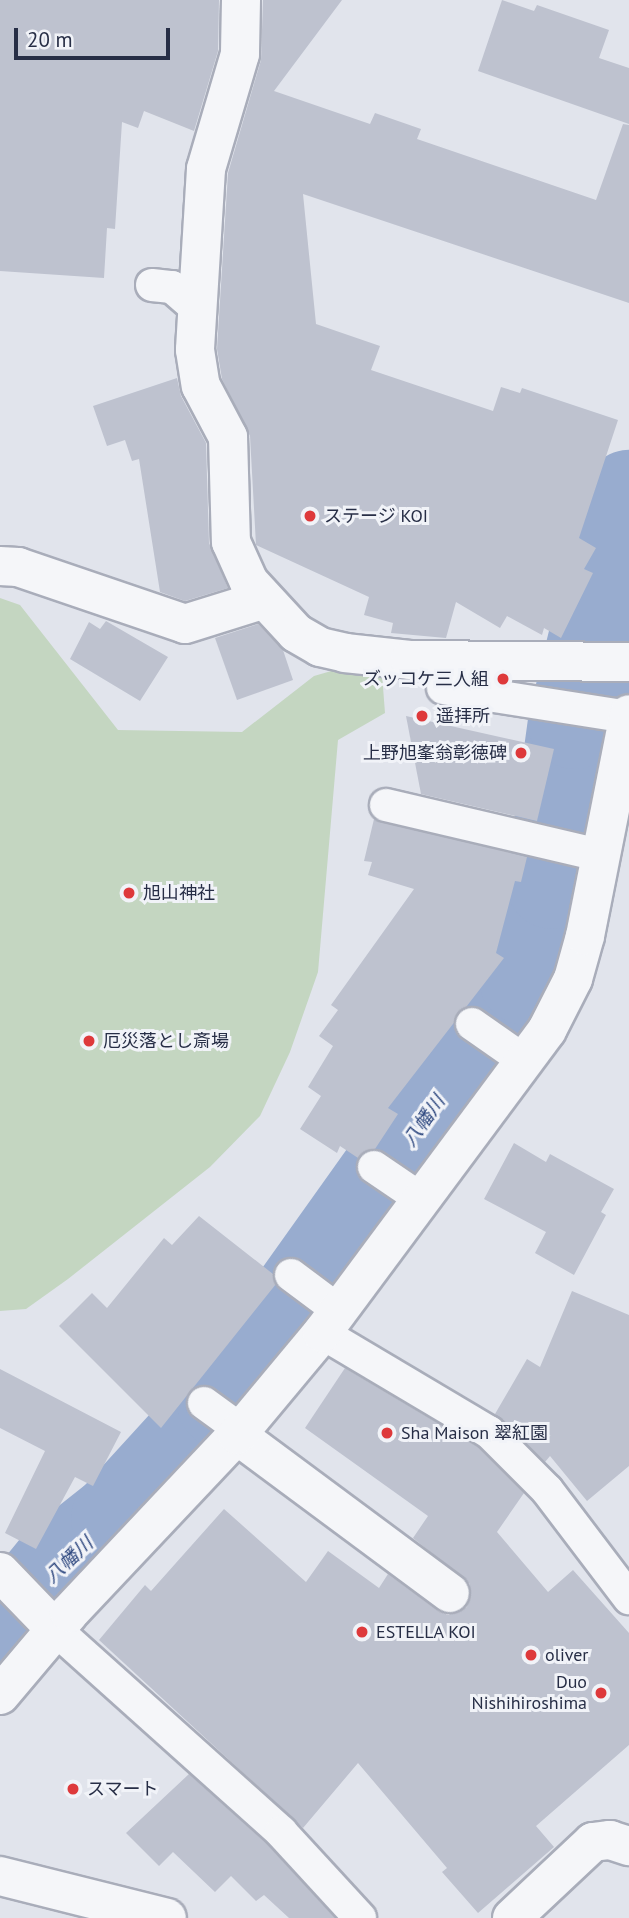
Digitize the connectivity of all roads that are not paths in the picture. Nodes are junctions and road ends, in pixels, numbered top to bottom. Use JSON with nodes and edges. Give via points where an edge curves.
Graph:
{"nodes":[{"id":1,"x":241,"y":0,"type":"edge"},
{"id":2,"x":152,"y":285,"type":"dead end"},
{"id":3,"x":196,"y":308,"type":"junction"},
{"id":4,"x":0,"y":566,"type":"edge"},
{"id":5,"x":262,"y":600,"type":"junction"},
{"id":6,"x":616,"y":662,"type":"edge"},
{"id":7,"x":443,"y":688,"type":"dead end"},
{"id":8,"x":616,"y":714,"type":"edge"},
{"id":9,"x":386,"y":805,"type":"dead end"},
{"id":10,"x":568,"y":849,"type":"junction"},
{"id":11,"x":317,"y":1303,"type":"junction"},
{"id":12,"x":226,"y":1421,"type":"junction"},
{"id":13,"x":450,"y":1593,"type":"dead end"},
{"id":14,"x":26,"y":1598,"type":"edge"},
{"id":15,"x":629,"y":1598,"type":"edge"},
{"id":16,"x":0,"y":1695,"type":"edge"},
{"id":17,"x":629,"y":1846,"type":"edge"},
{"id":18,"x":0,"y":1876,"type":"edge"},
{"id":19,"x":167,"y":1918,"type":"edge"},
{"id":20,"x":360,"y":1918,"type":"edge"},
{"id":21,"x":512,"y":1918,"type":"edge"}],
"edges":[{"from":1,"to":3,"type":"street","via":[[240,54],[206,169]]},
{"from":2,"to":3,"type":"lane","via":[[172,287]]},
{"from":3,"to":5,"type":"street","via":[[201,386],[228,437],[231,542]]},
{"from":4,"to":5,"type":"street","via":[[18,567],[185,624]]},
{"from":5,"to":6,"type":"street","via":[[296,633],[345,653],[410,660]]},
{"from":7,"to":8,"type":"lane"},
{"from":8,"to":10,"type":"street"},
{"from":9,"to":10,"type":"lane"},
{"from":10,"to":11,"type":"street","via":[[573,979],[547,1030],[496,1041]]},
{"from":11,"to":12,"type":"street"},
{"from":11,"to":15,"type":"lane","via":[[489,1432],[547,1490]]},
{"from":12,"to":13,"type":"street"},
{"from":12,"to":14,"type":"street"},
{"from":14,"to":16,"type":"street"},
{"from":14,"to":20,"type":"lane","via":[[281,1832]]},
{"from":17,"to":21,"type":"street","via":[[610,1840],[593,1842]]},
{"from":18,"to":19,"type":"street"}]}
